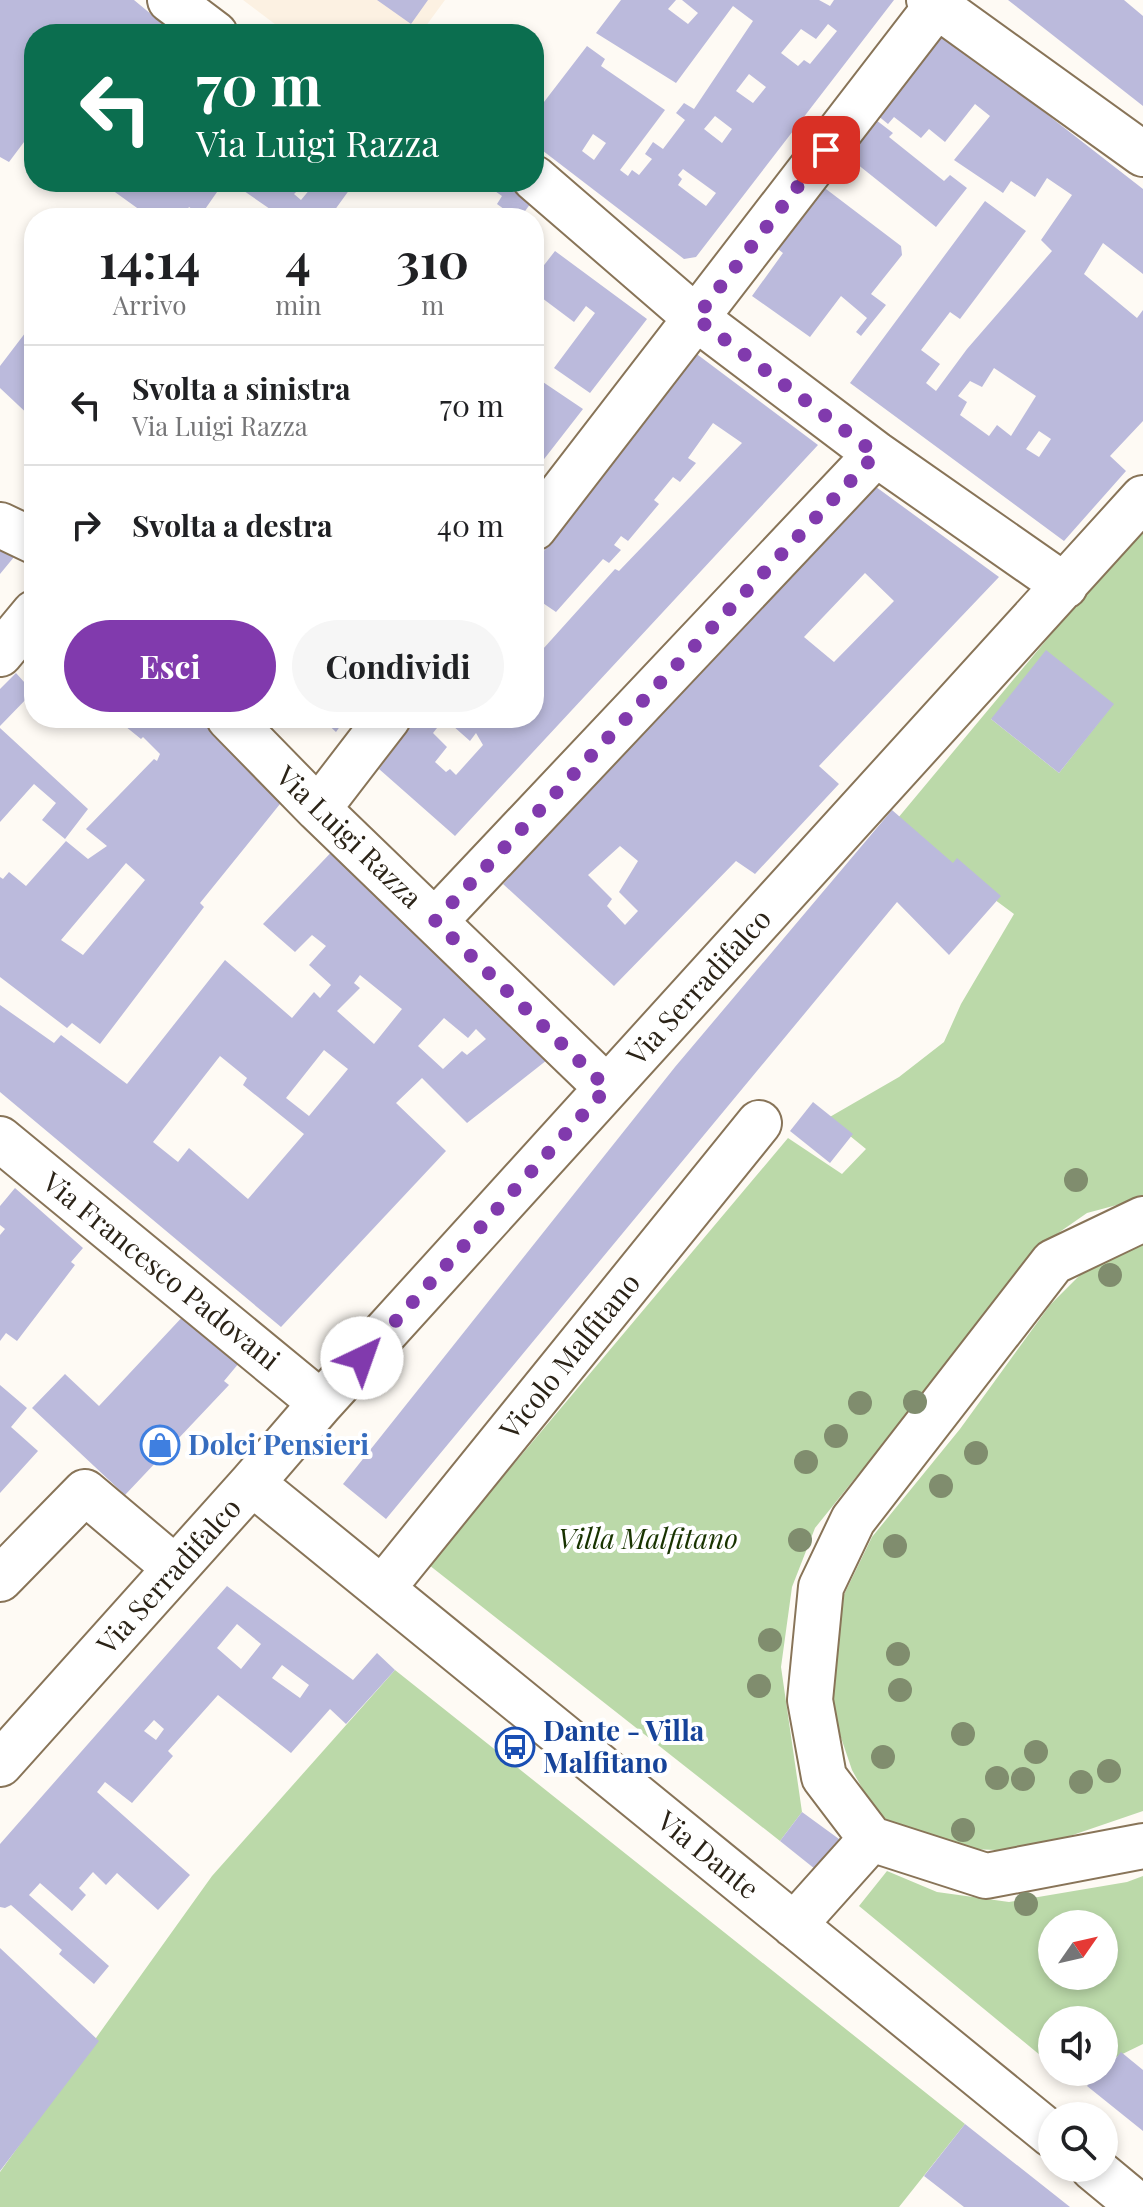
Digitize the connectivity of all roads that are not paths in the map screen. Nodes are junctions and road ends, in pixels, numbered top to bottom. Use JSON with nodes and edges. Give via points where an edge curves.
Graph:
{"nodes":[{"id":1,"x":170,"y":0,"type":"edge"},
{"id":2,"x":936,"y":2,"type":"edge"},
{"id":3,"x":202,"y":24,"type":"edge"},
{"id":4,"x":1143,"y":154,"type":"edge"},
{"id":5,"x":544,"y":187,"type":"edge"},
{"id":6,"x":696,"y":318,"type":"junction"},
{"id":7,"x":876,"y":454,"type":"junction"},
{"id":8,"x":1143,"y":498,"type":"edge"},
{"id":9,"x":544,"y":515,"type":"edge"},
{"id":10,"x":0,"y":525,"type":"edge"},
{"id":11,"x":24,"y":536,"type":"edge"},
{"id":12,"x":1065,"y":586,"type":"junction"},
{"id":13,"x":24,"y":625,"type":"edge"},
{"id":14,"x":0,"y":654,"type":"edge"},
{"id":15,"x":239,"y":728,"type":"edge"},
{"id":16,"x":380,"y":728,"type":"edge"},
{"id":17,"x":318,"y":809,"type":"junction"},
{"id":18,"x":435,"y":921,"type":"junction"},
{"id":19,"x":607,"y":1088,"type":"junction"},
{"id":20,"x":759,"y":1123,"type":"dead end"},
{"id":21,"x":0,"y":1139,"type":"edge"},
{"id":22,"x":1143,"y":1219,"type":"edge"},
{"id":23,"x":321,"y":1403,"type":"junction"},
{"id":24,"x":252,"y":1483,"type":"junction"},
{"id":25,"x":175,"y":1568,"type":"junction"},
{"id":26,"x":0,"y":1579,"type":"edge"},
{"id":27,"x":382,"y":1589,"type":"junction"},
{"id":28,"x":7,"y":1747,"type":"edge"},
{"id":29,"x":871,"y":1839,"type":"junction"},
{"id":30,"x":1143,"y":1846,"type":"edge"},
{"id":31,"x":794,"y":1925,"type":"junction"},
{"id":32,"x":1038,"y":2124,"type":"edge"},
{"id":33,"x":1110,"y":2182,"type":"edge"},
{"id":34,"x":1140,"y":2207,"type":"edge"}],
"edges":[{"from":1,"to":3,"type":"street"},
{"from":2,"to":4,"type":"street"},
{"from":2,"to":6,"type":"street"},
{"from":5,"to":6,"type":"street"},
{"from":6,"to":7,"type":"street"},
{"from":6,"to":9,"type":"street"},
{"from":7,"to":12,"type":"street"},
{"from":7,"to":18,"type":"street"},
{"from":8,"to":12,"type":"street","name":"Via Serradifalco"},
{"from":10,"to":11,"type":"street"},
{"from":12,"to":19,"type":"street","name":"Via Serradifalco"},
{"from":13,"to":14,"type":"street"},
{"from":15,"to":17,"type":"street","name":"Via Luigi Razza"},
{"from":16,"to":17,"type":"street"},
{"from":17,"to":18,"type":"street","name":"Via Luigi Razza"},
{"from":18,"to":19,"type":"street","name":"Via Luigi Razza"},
{"from":19,"to":23,"type":"street","name":"Via Serradifalco"},
{"from":20,"to":27,"type":"street","name":"Vicolo Malfitano"},
{"from":21,"to":23,"type":"street","name":"Via Francesco Padovani"},
{"from":22,"to":29,"type":"street","via":[[1053,1262],[853,1520],[821,1587],[810,1700],[824,1777]]},
{"from":23,"to":24,"type":"street","name":"Via Serradifalco"},
{"from":24,"to":25,"type":"street","name":"Via Serradifalco"},
{"from":24,"to":27,"type":"street","name":"Via Dante"},
{"from":25,"to":26,"type":"street","via":[[85,1492]]},
{"from":25,"to":28,"type":"street","name":"Via Serradifalco"},
{"from":27,"to":31,"type":"street","name":"Via Dante"},
{"from":29,"to":30,"type":"street","via":[[986,1876]]},
{"from":29,"to":31,"type":"street"},
{"from":31,"to":32,"type":"street","name":"Via Dante"},
{"from":33,"to":34,"type":"street"}]}
